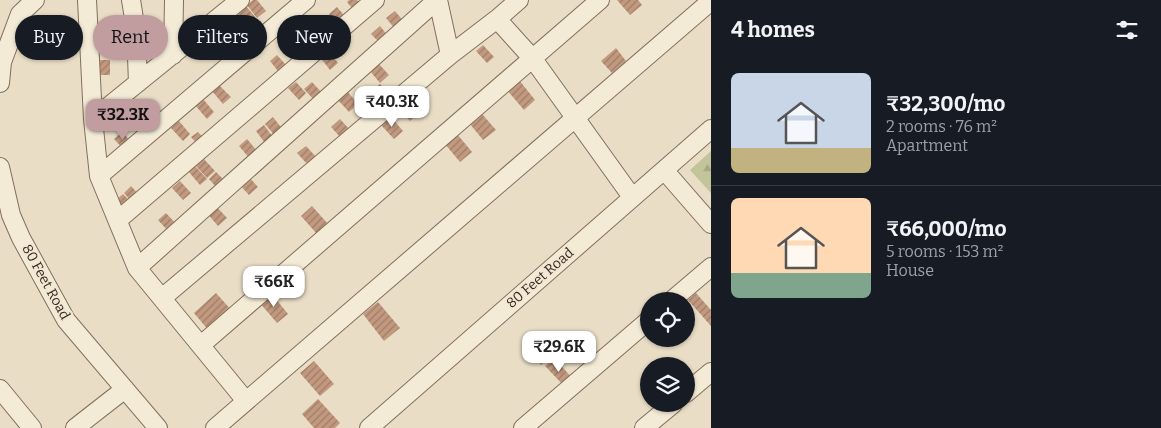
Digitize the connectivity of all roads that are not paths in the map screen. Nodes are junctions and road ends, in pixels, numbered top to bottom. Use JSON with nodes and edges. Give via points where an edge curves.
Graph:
{"nodes":[{"id":1,"x":35,"y":0,"type":"edge"},
{"id":2,"x":87,"y":0,"type":"edge"},
{"id":3,"x":131,"y":0,"type":"edge"},
{"id":4,"x":174,"y":0,"type":"edge"},
{"id":5,"x":240,"y":0,"type":"edge"},
{"id":6,"x":306,"y":0,"type":"edge"},
{"id":7,"x":375,"y":0,"type":"edge"},
{"id":8,"x":437,"y":0,"type":"edge"},
{"id":9,"x":518,"y":0,"type":"edge"},
{"id":10,"x":600,"y":0,"type":"edge"},
{"id":11,"x":711,"y":1,"type":"edge"},
{"id":12,"x":497,"y":19,"type":"junction"},
{"id":13,"x":173,"y":55,"type":"junction"},
{"id":14,"x":450,"y":55,"type":"junction"},
{"id":15,"x":533,"y":59,"type":"junction"},
{"id":16,"x":0,"y":83,"type":"edge"},
{"id":17,"x":138,"y":83,"type":"junction"},
{"id":18,"x":575,"y":117,"type":"junction"},
{"id":19,"x":93,"y":119,"type":"junction"},
{"id":20,"x":711,"y":129,"type":"edge"},
{"id":21,"x":0,"y":167,"type":"edge"},
{"id":22,"x":664,"y":170,"type":"junction"},
{"id":23,"x":99,"y":176,"type":"junction"},
{"id":24,"x":3,"y":192,"type":"edge"},
{"id":25,"x":632,"y":197,"type":"junction"},
{"id":26,"x":118,"y":220,"type":"junction"},
{"id":27,"x":711,"y":224,"type":"edge"},
{"id":28,"x":711,"y":267,"type":"edge"},
{"id":29,"x":137,"y":268,"type":"junction"},
{"id":30,"x":682,"y":292,"type":"edge"},
{"id":31,"x":162,"y":298,"type":"junction"},
{"id":32,"x":640,"y":328,"type":"edge"},
{"id":33,"x":201,"y":345,"type":"junction"},
{"id":34,"x":711,"y":372,"type":"edge"},
{"id":35,"x":695,"y":385,"type":"edge"},
{"id":36,"x":0,"y":389,"type":"edge"},
{"id":37,"x":125,"y":389,"type":"junction"},
{"id":38,"x":246,"y":401,"type":"junction"},
{"id":39,"x":663,"y":412,"type":"edge"},
{"id":40,"x":32,"y":428,"type":"edge"},
{"id":41,"x":75,"y":428,"type":"edge"},
{"id":42,"x":158,"y":428,"type":"edge"},
{"id":43,"x":215,"y":428,"type":"edge"},
{"id":44,"x":369,"y":428,"type":"edge"},
{"id":45,"x":523,"y":428,"type":"edge"},
{"id":46,"x":644,"y":428,"type":"edge"}],
"edges":[{"from":1,"to":16,"type":"street","via":[[20,14],[2,62]]},
{"from":2,"to":19,"type":"street"},
{"from":3,"to":17,"type":"street"},
{"from":4,"to":13,"type":"street"},
{"from":5,"to":13,"type":"street"},
{"from":6,"to":23,"type":"street"},
{"from":7,"to":26,"type":"street"},
{"from":8,"to":14,"type":"street"},
{"from":8,"to":29,"type":"street"},
{"from":9,"to":12,"type":"street"},
{"from":10,"to":15,"type":"street"},
{"from":11,"to":18,"type":"street"},
{"from":12,"to":14,"type":"street"},
{"from":12,"to":15,"type":"street"},
{"from":13,"to":17,"type":"street"},
{"from":14,"to":31,"type":"street"},
{"from":15,"to":18,"type":"street"},
{"from":15,"to":33,"type":"street"},
{"from":17,"to":19,"type":"street"},
{"from":18,"to":25,"type":"street"},
{"from":18,"to":38,"type":"street"},
{"from":19,"to":23,"type":"street"},
{"from":20,"to":22,"type":"street","name":"80 Feet Road"},
{"from":21,"to":24,"type":"street","name":"80 Feet Road"},
{"from":22,"to":25,"type":"street","name":"80 Feet Road"},
{"from":22,"to":27,"type":"street"},
{"from":23,"to":26,"type":"street"},
{"from":24,"to":37,"type":"street","name":"80 Feet Road","via":[[21,238],[66,320]]},
{"from":25,"to":44,"type":"street","name":"80 Feet Road"},
{"from":26,"to":29,"type":"street"},
{"from":28,"to":30,"type":"street"},
{"from":29,"to":31,"type":"street"},
{"from":31,"to":33,"type":"street"},
{"from":32,"to":45,"type":"street"},
{"from":33,"to":38,"type":"street"},
{"from":34,"to":35,"type":"street"},
{"from":36,"to":40,"type":"street"},
{"from":37,"to":41,"type":"street"},
{"from":37,"to":42,"type":"street","name":"80 Feet Road"},
{"from":38,"to":43,"type":"street"},
{"from":39,"to":46,"type":"street"}]}
